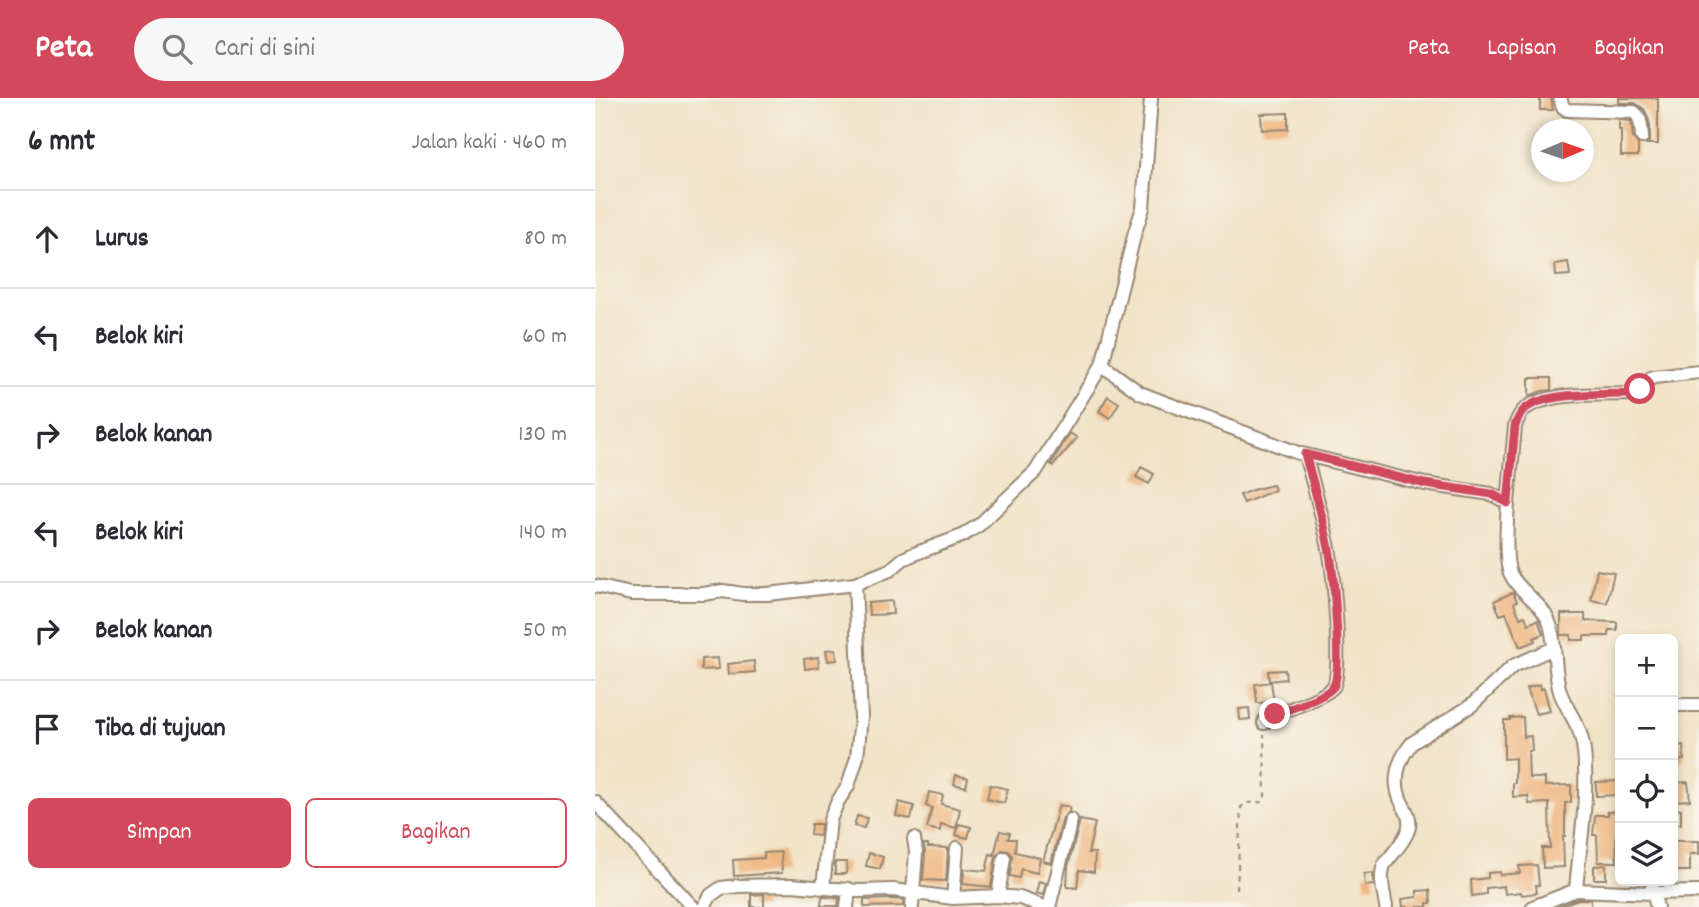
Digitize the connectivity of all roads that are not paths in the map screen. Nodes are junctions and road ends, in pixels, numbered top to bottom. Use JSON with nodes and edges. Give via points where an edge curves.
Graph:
{"nodes":[{"id":1,"x":1151,"y":98,"type":"edge"},
{"id":2,"x":1559,"y":98,"type":"edge"},
{"id":3,"x":1642,"y":137,"type":"dead end"},
{"id":4,"x":1102,"y":365,"type":"junction"},
{"id":5,"x":1699,"y":372,"type":"edge"},
{"id":6,"x":1305,"y":454,"type":"junction"},
{"id":7,"x":1508,"y":503,"type":"junction"},
{"id":8,"x":855,"y":584,"type":"junction"},
{"id":9,"x":595,"y":586,"type":"edge"},
{"id":10,"x":1553,"y":648,"type":"junction"},
{"id":11,"x":1678,"y":705,"type":"edge"},
{"id":12,"x":1699,"y":705,"type":"edge"},
{"id":13,"x":1264,"y":723,"type":"road end"},
{"id":14,"x":595,"y":802,"type":"edge"},
{"id":15,"x":1071,"y":820,"type":"dead end"},
{"id":16,"x":914,"y":839,"type":"dead end"},
{"id":17,"x":957,"y":848,"type":"dead end"},
{"id":18,"x":1004,"y":858,"type":"dead end"},
{"id":19,"x":1652,"y":887,"type":"edge"},
{"id":20,"x":823,"y":888,"type":"junction"},
{"id":21,"x":849,"y":889,"type":"junction"},
{"id":22,"x":1576,"y":890,"type":"junction"},
{"id":23,"x":912,"y":892,"type":"junction"},
{"id":24,"x":1699,"y":892,"type":"edge"},
{"id":25,"x":998,"y":896,"type":"junction"},
{"id":26,"x":953,"y":898,"type":"junction"},
{"id":27,"x":693,"y":907,"type":"edge"},
{"id":28,"x":703,"y":907,"type":"edge"},
{"id":29,"x":847,"y":907,"type":"edge"},
{"id":30,"x":912,"y":907,"type":"edge"},
{"id":31,"x":1047,"y":907,"type":"edge"},
{"id":32,"x":1386,"y":907,"type":"edge"},
{"id":33,"x":1533,"y":907,"type":"edge"},
{"id":34,"x":1657,"y":907,"type":"edge"}],
"edges":[{"from":1,"to":4,"type":"street","via":[[1143,208]]},
{"from":2,"to":3,"type":"street","via":[[1567,110],[1634,112],[1640,119]]},
{"from":4,"to":6,"type":"street","via":[[1140,393]]},
{"from":4,"to":8,"type":"street","via":[[1036,471],[979,524]]},
{"from":5,"to":7,"type":"street","via":[[1654,377],[1630,394],[1559,397],[1531,405],[1515,426]]},
{"from":6,"to":7,"type":"street","via":[[1425,484],[1492,494]]},
{"from":6,"to":13,"type":"street","via":[[1330,554],[1337,676],[1334,686],[1317,698],[1270,716]]},
{"from":7,"to":10,"type":"street","via":[[1510,573],[1545,615]]},
{"from":8,"to":9,"type":"street","via":[[768,594],[631,594]]},
{"from":8,"to":20,"type":"street","via":[[861,718],[848,786],[830,820]]},
{"from":10,"to":22,"type":"street","via":[[1556,677],[1580,733],[1585,766]]},
{"from":10,"to":32,"type":"street","via":[[1513,666],[1472,705],[1406,751],[1396,782],[1410,825],[1382,870]]},
{"from":11,"to":12,"type":"street"},
{"from":14,"to":27,"type":"street"},
{"from":15,"to":31,"type":"street"},
{"from":16,"to":23,"type":"street"},
{"from":17,"to":26,"type":"street"},
{"from":18,"to":25,"type":"street"},
{"from":19,"to":22,"type":"street"},
{"from":19,"to":24,"type":"street"},
{"from":19,"to":34,"type":"street"},
{"from":20,"to":21,"type":"street"},
{"from":20,"to":28,"type":"street","via":[[721,888]]},
{"from":21,"to":23,"type":"street"},
{"from":21,"to":29,"type":"street"},
{"from":22,"to":33,"type":"street"},
{"from":23,"to":26,"type":"street"},
{"from":23,"to":30,"type":"street"},
{"from":25,"to":26,"type":"street"},
{"from":25,"to":31,"type":"street"}]}
